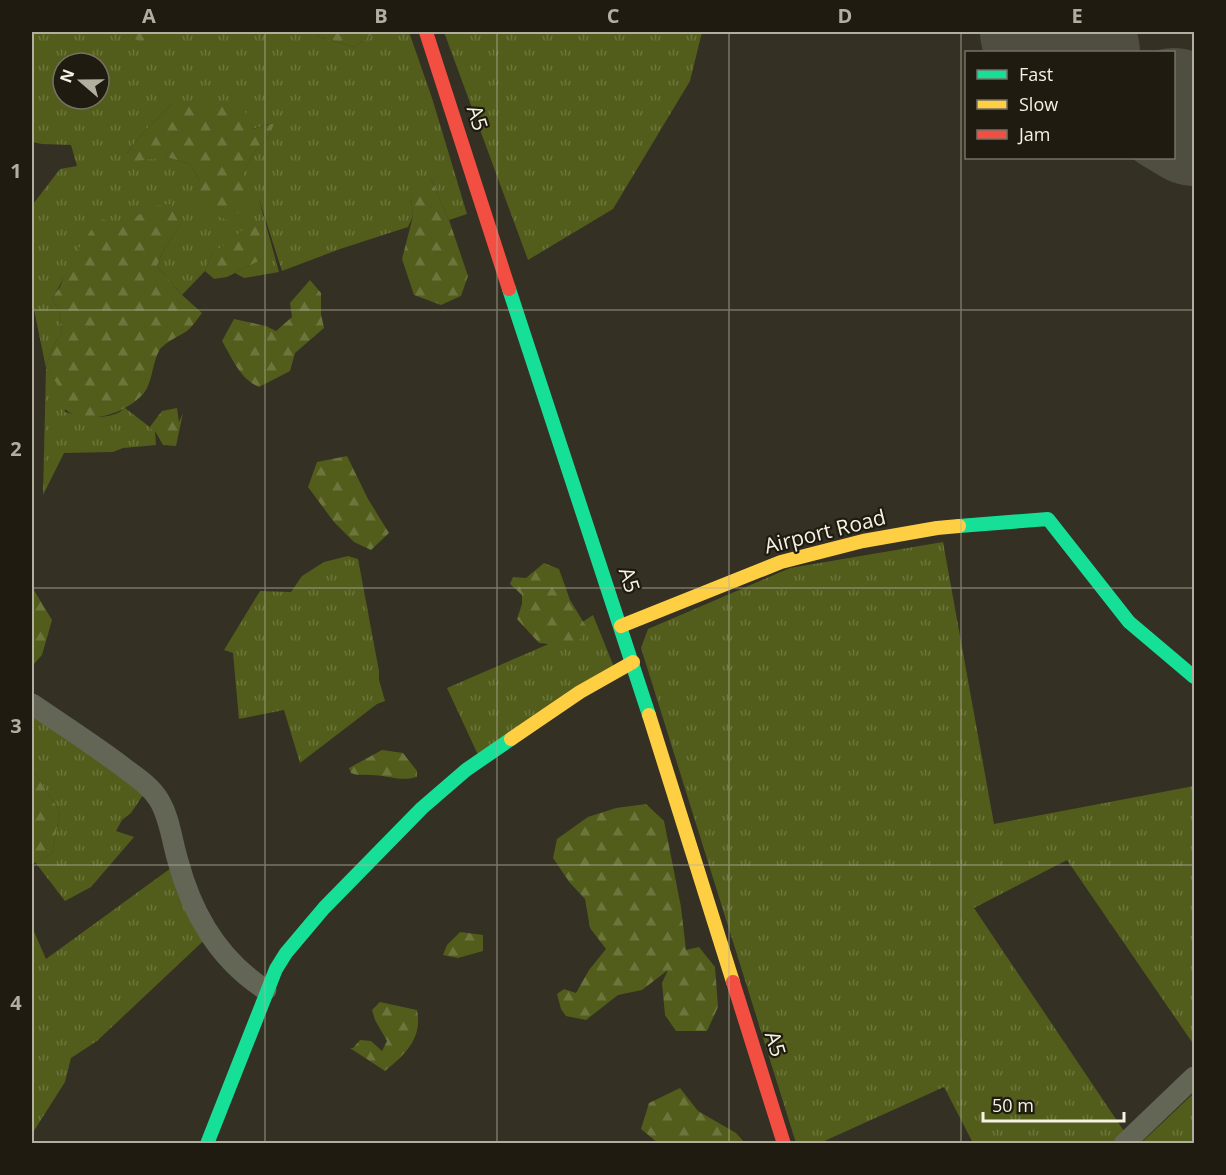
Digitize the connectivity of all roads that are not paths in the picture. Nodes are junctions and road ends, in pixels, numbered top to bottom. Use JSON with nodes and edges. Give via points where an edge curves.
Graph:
{"nodes":[{"id":1,"x":426,"y":32,"type":"edge"},
{"id":2,"x":621,"y":626,"type":"junction"},
{"id":3,"x":633,"y":662,"type":"junction"},
{"id":4,"x":1194,"y":677,"type":"edge"},
{"id":5,"x":32,"y":704,"type":"edge"},
{"id":6,"x":266,"y":990,"type":"junction"},
{"id":7,"x":1194,"y":1077,"type":"edge"},
{"id":8,"x":207,"y":1143,"type":"edge"},
{"id":9,"x":784,"y":1143,"type":"edge"},
{"id":10,"x":1124,"y":1143,"type":"edge"}],
"edges":[{"from":1,"to":2,"type":"main road","name":"A5","number":"A5"},
{"from":2,"to":3,"type":"main road","name":"A5","number":"A5"},
{"from":2,"to":4,"type":"main road","name":"Airport Road","via":[[781,562],[938,528],[1048,519],[1129,622]]},
{"from":3,"to":6,"type":"main road","via":[[580,692],[475,763],[422,808],[324,908],[286,953]]},
{"from":3,"to":9,"type":"main road","name":"A5","number":"A5"},
{"from":5,"to":6,"type":"street","via":[[152,789],[165,813],[180,871],[208,932],[245,977]]},
{"from":6,"to":8,"type":"main road"},
{"from":7,"to":10,"type":"street"}]}
